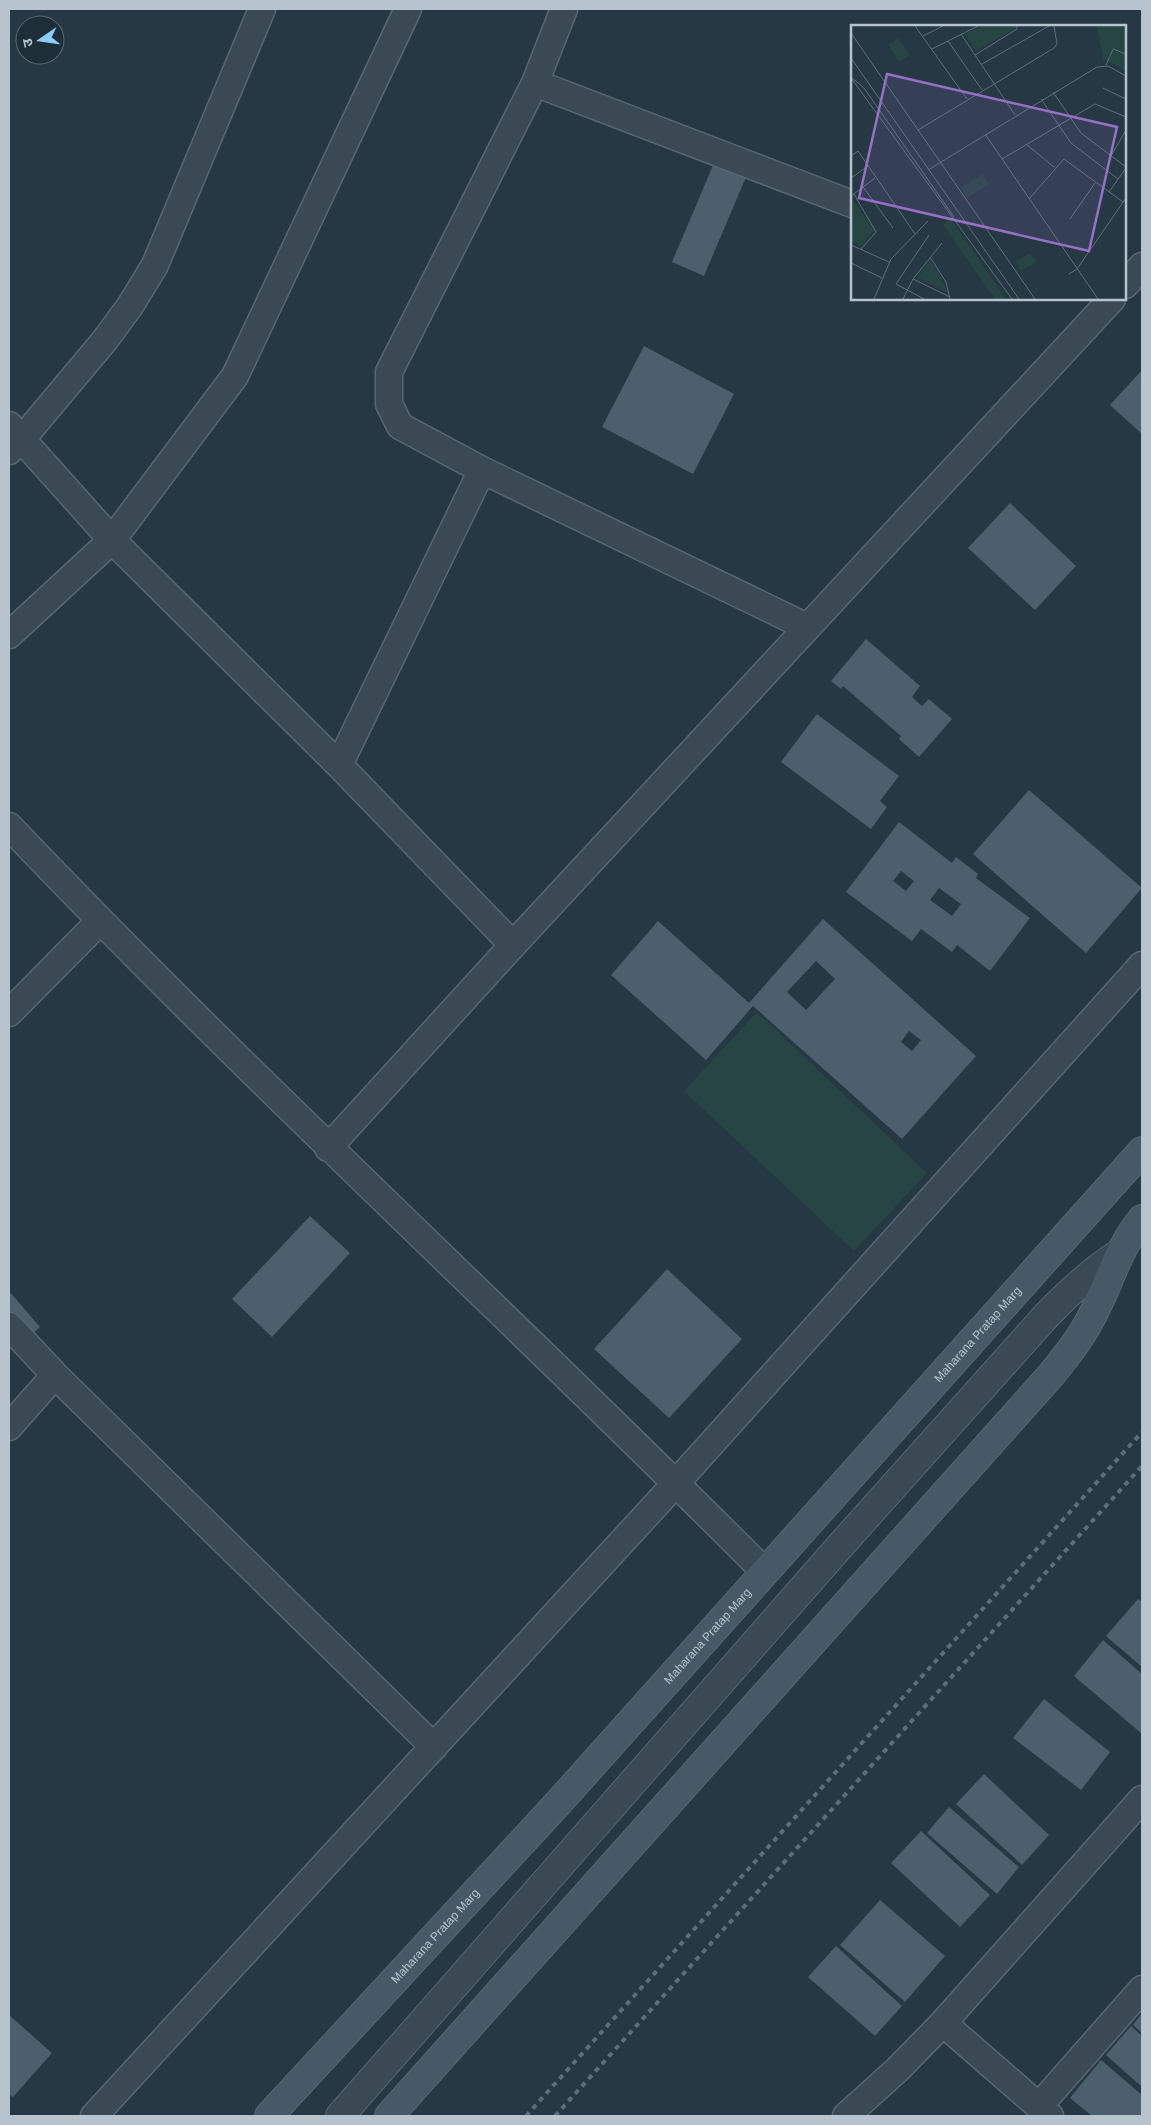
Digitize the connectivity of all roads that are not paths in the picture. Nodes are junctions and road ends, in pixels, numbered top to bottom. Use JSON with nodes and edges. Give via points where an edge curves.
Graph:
{"nodes":[{"id":1,"x":262,"y":9,"type":"edge"},
{"id":2,"x":408,"y":9,"type":"edge"},
{"id":3,"x":564,"y":9,"type":"edge"},
{"id":4,"x":535,"y":83,"type":"junction"},
{"id":5,"x":851,"y":204,"type":"edge"},
{"id":6,"x":1142,"y":266,"type":"edge"},
{"id":7,"x":1126,"y":284,"type":"edge"},
{"id":8,"x":1111,"y":300,"type":"edge"},
{"id":9,"x":13,"y":439,"type":"edge"},
{"id":10,"x":482,"y":470,"type":"junction"},
{"id":11,"x":112,"y":540,"type":"junction"},
{"id":12,"x":807,"y":627,"type":"junction"},
{"id":13,"x":9,"y":635,"type":"edge"},
{"id":14,"x":339,"y":765,"type":"junction"},
{"id":15,"x":9,"y":826,"type":"edge"},
{"id":16,"x":100,"y":921,"type":"junction"},
{"id":17,"x":513,"y":945,"type":"junction"},
{"id":18,"x":1142,"y":966,"type":"edge"},
{"id":19,"x":9,"y":1014,"type":"edge"},
{"id":20,"x":328,"y":1148,"type":"junction"},
{"id":21,"x":1142,"y":1151,"type":"edge"},
{"id":22,"x":1142,"y":1219,"type":"edge"},
{"id":23,"x":1118,"y":1254,"type":"junction"},
{"id":24,"x":9,"y":1326,"type":"edge"},
{"id":25,"x":55,"y":1375,"type":"junction"},
{"id":26,"x":9,"y":1427,"type":"edge"},
{"id":27,"x":676,"y":1483,"type":"junction"},
{"id":28,"x":765,"y":1572,"type":"junction"},
{"id":29,"x":434,"y":1747,"type":"junction"},
{"id":30,"x":1142,"y":1799,"type":"edge"},
{"id":31,"x":1142,"y":1989,"type":"edge"},
{"id":32,"x":944,"y":2023,"type":"junction"},
{"id":33,"x":1044,"y":2111,"type":"edge"},
{"id":34,"x":851,"y":2114,"type":"edge"},
{"id":35,"x":94,"y":2116,"type":"edge"},
{"id":36,"x":269,"y":2116,"type":"edge"},
{"id":37,"x":340,"y":2116,"type":"edge"},
{"id":38,"x":389,"y":2116,"type":"edge"}],
"edges":[{"from":1,"to":9,"type":"street","via":[[154,265],[105,340]]},
{"from":2,"to":11,"type":"street","via":[[235,376]]},
{"from":3,"to":4,"type":"street"},
{"from":4,"to":5,"type":"street"},
{"from":4,"to":10,"type":"street","via":[[390,372],[389,404],[400,426]]},
{"from":6,"to":7,"type":"street"},
{"from":8,"to":12,"type":"street"},
{"from":9,"to":11,"type":"street"},
{"from":10,"to":12,"type":"street"},
{"from":10,"to":14,"type":"street"},
{"from":11,"to":13,"type":"street"},
{"from":11,"to":14,"type":"street"},
{"from":12,"to":17,"type":"street"},
{"from":14,"to":17,"type":"street"},
{"from":15,"to":16,"type":"street"},
{"from":16,"to":19,"type":"street"},
{"from":16,"to":20,"type":"street"},
{"from":17,"to":20,"type":"street"},
{"from":18,"to":27,"type":"street"},
{"from":20,"to":27,"type":"street"},
{"from":21,"to":28,"type":"main road","name":"Maharana Pratap Marg"},
{"from":22,"to":23,"type":"main road"},
{"from":23,"to":37,"type":"street","via":[[1069,1291],[1046,1316]]},
{"from":23,"to":38,"type":"main road","via":[[1079,1341],[1052,1375]]},
{"from":24,"to":25,"type":"street"},
{"from":25,"to":26,"type":"street"},
{"from":25,"to":29,"type":"street"},
{"from":27,"to":28,"type":"street"},
{"from":27,"to":29,"type":"street"},
{"from":28,"to":36,"type":"main road","name":"Maharana Pratap Marg","via":[[560,1801]]},
{"from":29,"to":35,"type":"street"},
{"from":30,"to":32,"type":"street"},
{"from":31,"to":33,"type":"street"},
{"from":32,"to":33,"type":"street"},
{"from":32,"to":34,"type":"street"}]}
